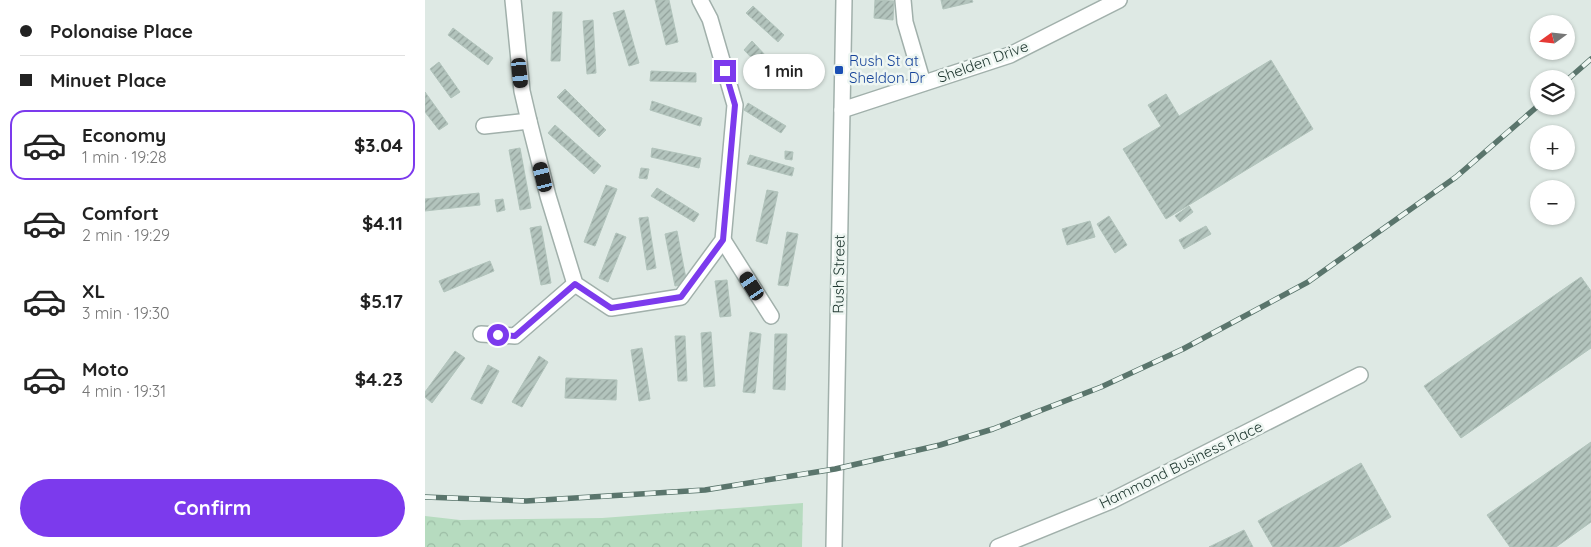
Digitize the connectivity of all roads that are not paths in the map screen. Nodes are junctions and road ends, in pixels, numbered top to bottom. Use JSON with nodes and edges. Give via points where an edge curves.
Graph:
{"nodes":[{"id":1,"x":513,"y":0,"type":"edge"},
{"id":2,"x":700,"y":0,"type":"edge"},
{"id":3,"x":844,"y":0,"type":"edge"},
{"id":4,"x":903,"y":0,"type":"edge"},
{"id":5,"x":1119,"y":0,"type":"edge"},
{"id":6,"x":923,"y":83,"type":"junction"},
{"id":7,"x":842,"y":110,"type":"junction"},
{"id":8,"x":529,"y":122,"type":"junction"},
{"id":9,"x":484,"y":126,"type":"dead end"},
{"id":10,"x":723,"y":240,"type":"junction"},
{"id":11,"x":575,"y":284,"type":"junction"},
{"id":12,"x":771,"y":316,"type":"dead end"},
{"id":13,"x":481,"y":334,"type":"dead end"},
{"id":14,"x":1360,"y":375,"type":"dead end"},
{"id":15,"x":834,"y":547,"type":"edge"},
{"id":16,"x":998,"y":547,"type":"edge"}],
"edges":[{"from":1,"to":8,"type":"street","via":[[522,91]]},
{"from":2,"to":10,"type":"street","via":[[710,19],[735,105]]},
{"from":3,"to":7,"type":"street","name":"Rush Street"},
{"from":4,"to":6,"type":"street","via":[[905,22]]},
{"from":5,"to":6,"type":"street","name":"Shelden Drive","via":[[1010,55]]},
{"from":6,"to":7,"type":"street","name":"Shelden Drive"},
{"from":7,"to":15,"type":"street","name":"Rush Street"},
{"from":8,"to":9,"type":"street"},
{"from":8,"to":11,"type":"street","via":[[547,196]]},
{"from":10,"to":11,"type":"street","via":[[681,297],[611,308]]},
{"from":10,"to":12,"type":"street"},
{"from":11,"to":13,"type":"street","via":[[515,336]]},
{"from":14,"to":16,"type":"street","name":"Hammond Business Place","via":[[1111,501]]}]}
